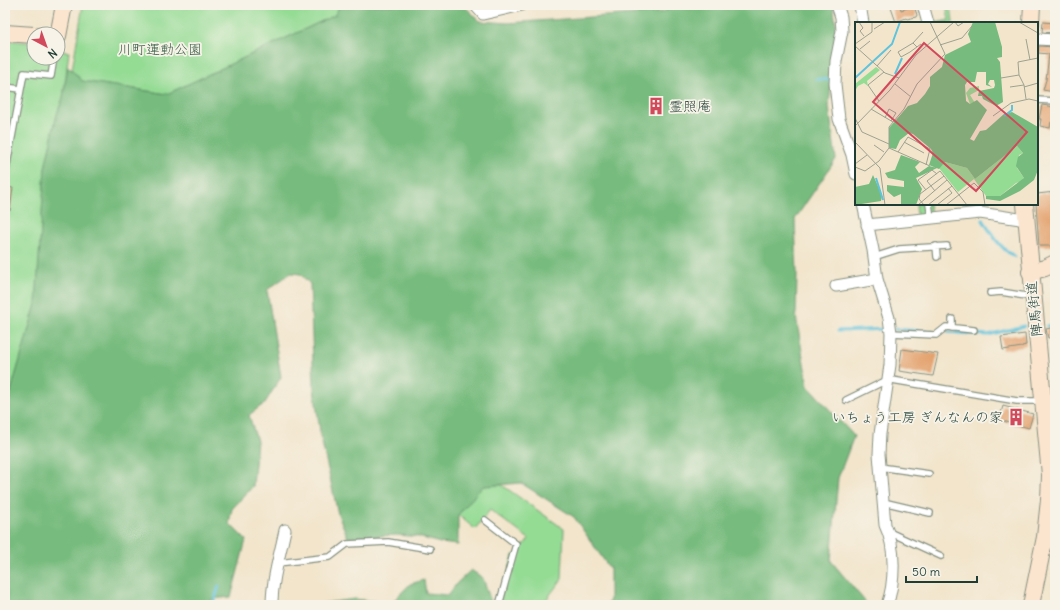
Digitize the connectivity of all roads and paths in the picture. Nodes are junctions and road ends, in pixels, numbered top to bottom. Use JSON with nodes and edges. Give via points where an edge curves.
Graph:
{"nodes":[{"id":1,"x":64,"y":5,"type":"edge"},
{"id":2,"x":475,"y":5,"type":"edge"},
{"id":3,"x":522,"y":5,"type":"edge"},
{"id":4,"x":837,"y":5,"type":"edge"},
{"id":5,"x":860,"y":5,"type":"edge"},
{"id":6,"x":922,"y":5,"type":"edge"},
{"id":7,"x":1032,"y":5,"type":"edge"},
{"id":8,"x":863,"y":22,"type":"edge"},
{"id":9,"x":928,"y":22,"type":"edge"},
{"id":10,"x":1031,"y":22,"type":"edge"},
{"id":11,"x":60,"y":26,"type":"edge"},
{"id":12,"x":5,"y":33,"type":"edge"},
{"id":13,"x":26,"y":34,"type":"edge"},
{"id":14,"x":1038,"y":39,"type":"edge"},
{"id":15,"x":1055,"y":40,"type":"edge"},
{"id":16,"x":53,"y":66,"type":"edge"},
{"id":17,"x":5,"y":87,"type":"edge"},
{"id":18,"x":20,"y":89,"type":"junction"},
{"id":19,"x":1038,"y":100,"type":"edge"},
{"id":20,"x":1055,"y":102,"type":"edge"},
{"id":21,"x":8,"y":147,"type":"edge"},
{"id":22,"x":855,"y":169,"type":"edge"},
{"id":23,"x":5,"y":176,"type":"edge"},
{"id":24,"x":863,"y":205,"type":"edge"},
{"id":25,"x":929,"y":205,"type":"edge"},
{"id":26,"x":1025,"y":205,"type":"edge"},
{"id":27,"x":931,"y":218,"type":"junction"},
{"id":28,"x":1026,"y":220,"type":"junction"},
{"id":29,"x":867,"y":225,"type":"junction"},
{"id":30,"x":936,"y":246,"type":"junction"},
{"id":31,"x":947,"y":246,"type":"dead end"},
{"id":32,"x":874,"y":257,"type":"junction"},
{"id":33,"x":937,"y":257,"type":"dead end"},
{"id":34,"x":1055,"y":263,"type":"edge"},
{"id":35,"x":1030,"y":272,"type":"junction"},
{"id":36,"x":877,"y":279,"type":"junction"},
{"id":37,"x":836,"y":286,"type":"dead end"},
{"id":38,"x":990,"y":293,"type":"dead end"},
{"id":39,"x":1033,"y":297,"type":"junction"},
{"id":40,"x":952,"y":319,"type":"dead end"},
{"id":41,"x":952,"y":328,"type":"junction"},
{"id":42,"x":974,"y":330,"type":"dead end"},
{"id":43,"x":891,"y":333,"type":"junction"},
{"id":44,"x":887,"y":380,"type":"junction"},
{"id":45,"x":846,"y":400,"type":"dead end"},
{"id":46,"x":1043,"y":400,"type":"junction"},
{"id":47,"x":880,"y":467,"type":"junction"},
{"id":48,"x":929,"y":474,"type":"dead end"},
{"id":49,"x":1052,"y":476,"type":"edge"},
{"id":50,"x":883,"y":502,"type":"junction"},
{"id":51,"x":930,"y":513,"type":"dead end"},
{"id":52,"x":485,"y":520,"type":"dead end"},
{"id":53,"x":285,"y":530,"type":"dead end"},
{"id":54,"x":889,"y":532,"type":"junction"},
{"id":55,"x":430,"y":549,"type":"dead end"},
{"id":56,"x":941,"y":556,"type":"dead end"},
{"id":57,"x":278,"y":563,"type":"junction"},
{"id":58,"x":272,"y":605,"type":"edge"},
{"id":59,"x":499,"y":605,"type":"edge"},
{"id":60,"x":887,"y":605,"type":"edge"},
{"id":61,"x":1031,"y":605,"type":"edge"}],
"edges":[{"from":1,"to":11,"type":"main road"},
{"from":2,"to":3,"type":"street","via":[[483,14]]},
{"from":4,"to":22,"type":"street","via":[[842,17],[836,62],[837,104],[839,119]]},
{"from":5,"to":8,"type":"street"},
{"from":6,"to":9,"type":"street"},
{"from":7,"to":10,"type":"main road"},
{"from":12,"to":13,"type":"main road"},
{"from":14,"to":15,"type":"street"},
{"from":16,"to":18,"type":"lane","via":[[51,76],[24,73]]},
{"from":17,"to":18,"type":"lane"},
{"from":18,"to":21,"type":"lane"},
{"from":19,"to":20,"type":"lane"},
{"from":21,"to":23,"type":"lane"},
{"from":24,"to":29,"type":"street"},
{"from":25,"to":27,"type":"lane"},
{"from":26,"to":28,"type":"main road","name":"陣馬街道"},
{"from":27,"to":28,"type":"street","via":[[980,213]]},
{"from":27,"to":29,"type":"street"},
{"from":28,"to":35,"type":"main road","name":"陣馬街道"},
{"from":29,"to":32,"type":"street"},
{"from":30,"to":31,"type":"lane"},
{"from":30,"to":32,"type":"lane","via":[[899,249]]},
{"from":30,"to":33,"type":"lane"},
{"from":32,"to":36,"type":"street"},
{"from":34,"to":35,"type":"main road"},
{"from":35,"to":39,"type":"main road","name":"陣馬街道"},
{"from":36,"to":37,"type":"street"},
{"from":36,"to":43,"type":"street"},
{"from":38,"to":39,"type":"lane","via":[[1001,292]]},
{"from":39,"to":46,"type":"main road","name":"陣馬街道"},
{"from":40,"to":41,"type":"lane"},
{"from":41,"to":42,"type":"lane"},
{"from":41,"to":43,"type":"lane","via":[[946,327],[936,335]]},
{"from":43,"to":44,"type":"street"},
{"from":44,"to":45,"type":"lane"},
{"from":44,"to":46,"type":"lane","via":[[1018,401]]},
{"from":44,"to":47,"type":"street","via":[[880,434]]},
{"from":46,"to":49,"type":"main road","name":"陣馬街道"},
{"from":47,"to":48,"type":"lane"},
{"from":47,"to":50,"type":"street"},
{"from":49,"to":61,"type":"main road","name":"陣馬街道","via":[[1045,537]]},
{"from":50,"to":51,"type":"lane"},
{"from":50,"to":54,"type":"street","via":[[885,525]]},
{"from":52,"to":59,"type":"lane","via":[[516,544]]},
{"from":53,"to":57,"type":"street"},
{"from":54,"to":56,"type":"lane"},
{"from":54,"to":60,"type":"street","via":[[893,570]]},
{"from":55,"to":57,"type":"lane","via":[[388,542],[347,544],[330,557]]},
{"from":57,"to":58,"type":"street","via":[[274,575]]}]}
